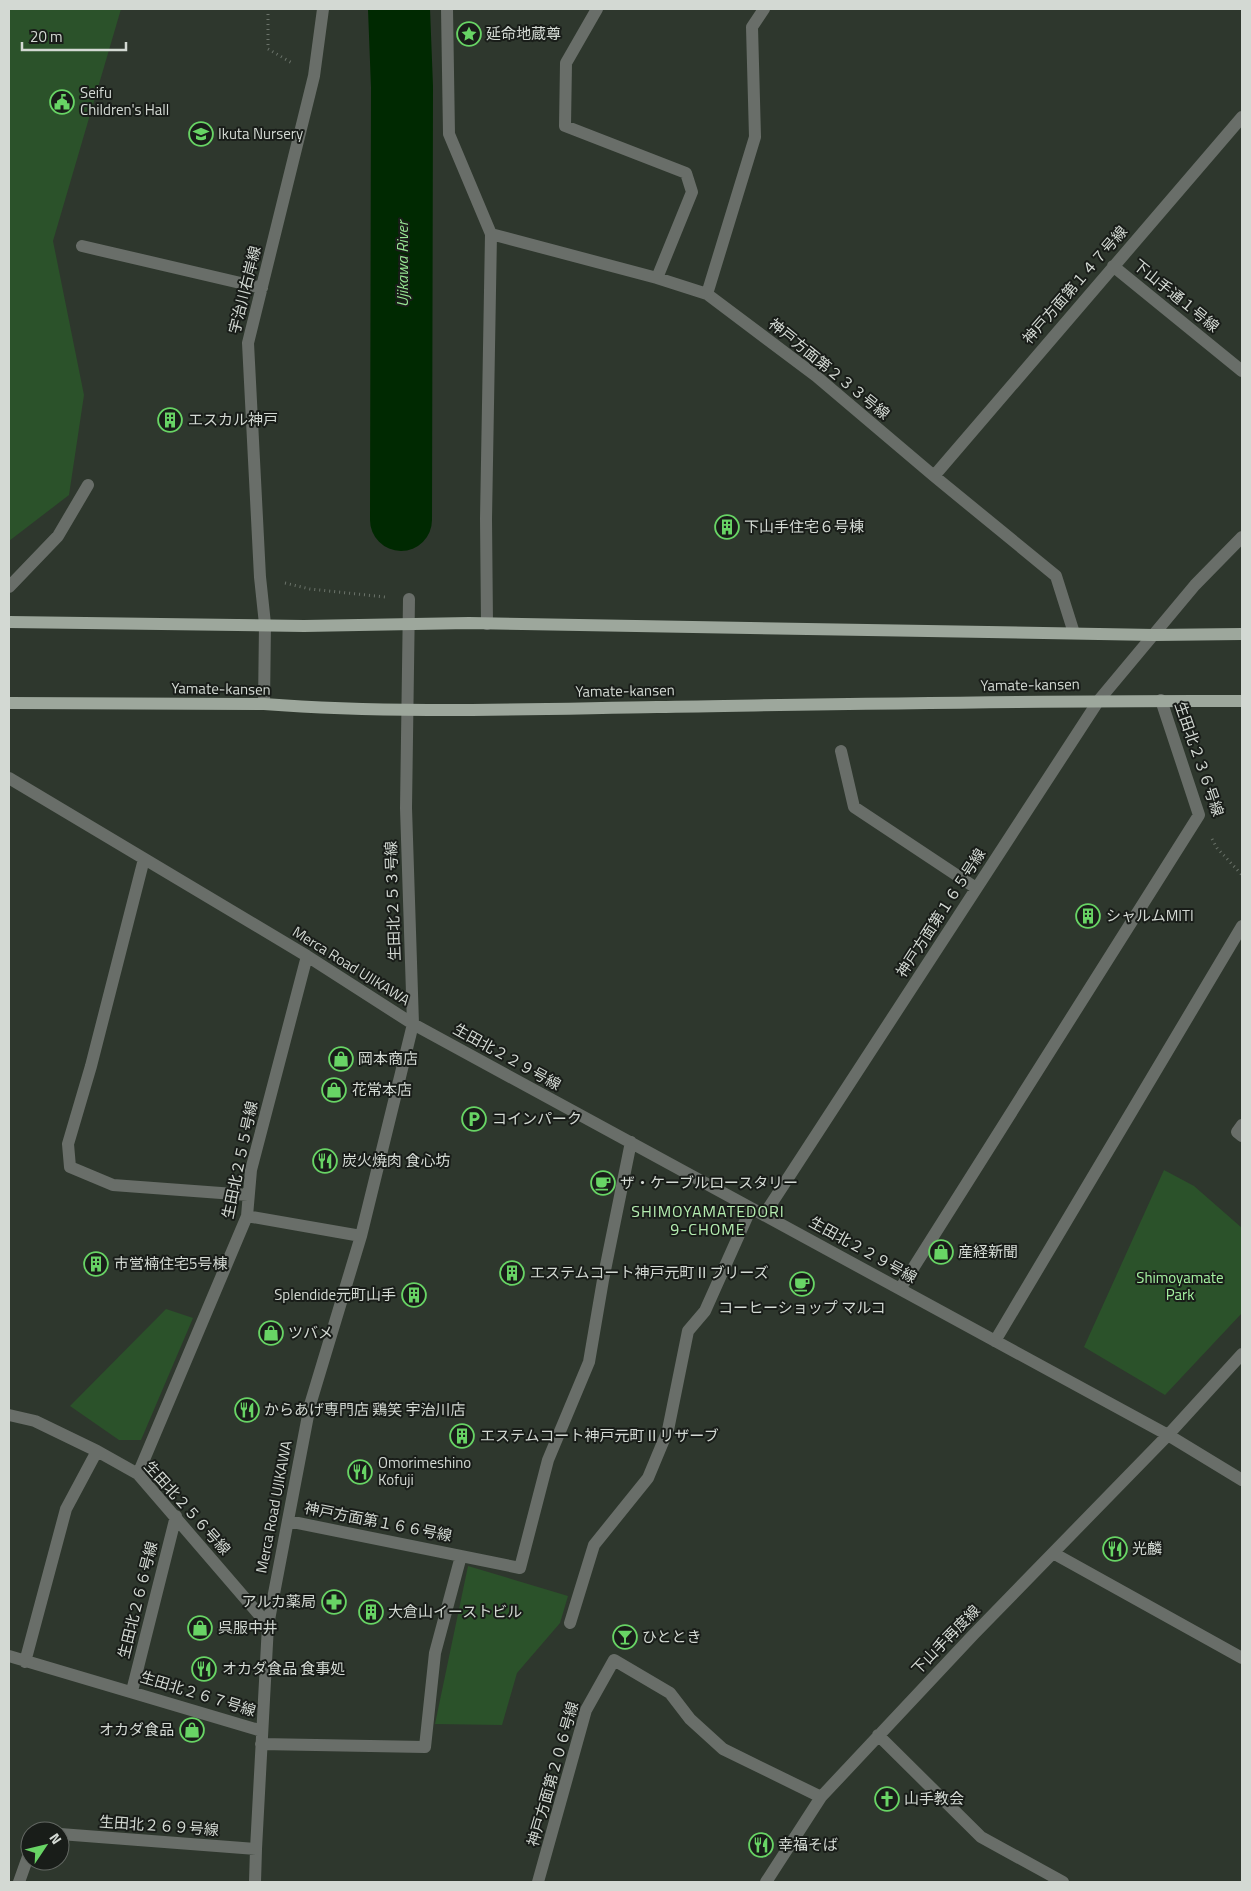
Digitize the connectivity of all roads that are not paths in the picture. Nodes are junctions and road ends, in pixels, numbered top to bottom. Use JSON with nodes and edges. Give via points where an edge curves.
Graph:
{"nodes":[{"id":1,"x":323,"y":9,"type":"edge"},
{"id":2,"x":447,"y":9,"type":"edge"},
{"id":3,"x":597,"y":9,"type":"edge"},
{"id":4,"x":764,"y":9,"type":"edge"},
{"id":5,"x":1242,"y":117,"type":"edge"},
{"id":6,"x":491,"y":234,"type":"junction"},
{"id":7,"x":82,"y":246,"type":"dead end"},
{"id":8,"x":1113,"y":266,"type":"junction"},
{"id":9,"x":657,"y":278,"type":"junction"},
{"id":10,"x":262,"y":288,"type":"junction"},
{"id":11,"x":708,"y":294,"type":"junction"},
{"id":12,"x":1242,"y":371,"type":"edge"},
{"id":13,"x":934,"y":476,"type":"junction"},
{"id":14,"x":88,"y":485,"type":"dead end"},
{"id":15,"x":1242,"y":537,"type":"edge"},
{"id":16,"x":9,"y":587,"type":"edge"},
{"id":17,"x":409,"y":599,"type":"dead end"},
{"id":18,"x":9,"y":622,"type":"edge"},
{"id":19,"x":265,"y":624,"type":"junction"},
{"id":20,"x":487,"y":624,"type":"junction"},
{"id":21,"x":1074,"y":633,"type":"junction"},
{"id":22,"x":1242,"y":634,"type":"edge"},
{"id":23,"x":1154,"y":635,"type":"junction"},
{"id":24,"x":1099,"y":700,"type":"junction"},
{"id":25,"x":1161,"y":700,"type":"junction"},
{"id":26,"x":1241,"y":702,"type":"edge"},
{"id":27,"x":9,"y":703,"type":"edge"},
{"id":28,"x":264,"y":704,"type":"junction"},
{"id":29,"x":841,"y":751,"type":"dead end"},
{"id":30,"x":9,"y":778,"type":"edge"},
{"id":31,"x":144,"y":859,"type":"junction"},
{"id":32,"x":976,"y":888,"type":"junction"},
{"id":33,"x":1242,"y":926,"type":"edge"},
{"id":34,"x":306,"y":956,"type":"junction"},
{"id":35,"x":413,"y":1024,"type":"junction"},
{"id":36,"x":1242,"y":1125,"type":"edge"},
{"id":37,"x":1242,"y":1136,"type":"edge"},
{"id":38,"x":631,"y":1142,"type":"junction"},
{"id":39,"x":248,"y":1195,"type":"junction"},
{"id":40,"x":751,"y":1208,"type":"junction"},
{"id":41,"x":764,"y":1215,"type":"junction"},
{"id":42,"x":247,"y":1216,"type":"junction"},
{"id":43,"x":361,"y":1236,"type":"junction"},
{"id":44,"x":900,"y":1289,"type":"junction"},
{"id":45,"x":995,"y":1341,"type":"junction"},
{"id":46,"x":1242,"y":1354,"type":"edge"},
{"id":47,"x":9,"y":1415,"type":"edge"},
{"id":48,"x":1168,"y":1436,"type":"junction"},
{"id":49,"x":97,"y":1451,"type":"junction"},
{"id":50,"x":138,"y":1474,"type":"junction"},
{"id":51,"x":1242,"y":1480,"type":"edge"},
{"id":52,"x":176,"y":1516,"type":"junction"},
{"id":53,"x":288,"y":1521,"type":"junction"},
{"id":54,"x":1053,"y":1553,"type":"junction"},
{"id":55,"x":461,"y":1556,"type":"junction"},
{"id":56,"x":570,"y":1623,"type":"dead end"},
{"id":57,"x":268,"y":1625,"type":"junction"},
{"id":58,"x":9,"y":1656,"type":"edge"},
{"id":59,"x":1242,"y":1658,"type":"edge"},
{"id":60,"x":25,"y":1662,"type":"junction"},
{"id":61,"x":132,"y":1691,"type":"junction"},
{"id":62,"x":878,"y":1735,"type":"junction"},
{"id":63,"x":261,"y":1737,"type":"junction"},
{"id":64,"x":821,"y":1797,"type":"junction"},
{"id":65,"x":70,"y":1835,"type":"edge"},
{"id":66,"x":256,"y":1850,"type":"junction"},
{"id":67,"x":255,"y":1882,"type":"edge"},
{"id":68,"x":538,"y":1882,"type":"edge"},
{"id":69,"x":766,"y":1882,"type":"edge"},
{"id":70,"x":1063,"y":1882,"type":"edge"}],
"edges":[{"from":1,"to":10,"type":"street","name":"宇治川右岸線","via":[[314,76]]},
{"from":2,"to":6,"type":"street","via":[[449,134]]},
{"from":3,"to":9,"type":"street","via":[[566,63],[565,126],[686,173],[692,192]]},
{"from":4,"to":11,"type":"street","via":[[752,28],[755,137]]},
{"from":5,"to":8,"type":"street","name":"神戸方面第１４７号線"},
{"from":6,"to":9,"type":"street","name":"神戸方面第２３３号線"},
{"from":6,"to":20,"type":"street"},
{"from":7,"to":10,"type":"street"},
{"from":8,"to":12,"type":"street","name":"下山手通１号線"},
{"from":8,"to":13,"type":"street","name":"神戸方面第１４７号線"},
{"from":9,"to":11,"type":"street","name":"神戸方面第２３３号線"},
{"from":10,"to":19,"type":"street","name":"宇治川右岸線","via":[[248,343]]},
{"from":11,"to":13,"type":"street","name":"神戸方面第２３３号線","via":[[816,376]]},
{"from":13,"to":21,"type":"street","name":"神戸方面第２３３号線","via":[[1056,576]]},
{"from":14,"to":16,"type":"street","via":[[58,536]]},
{"from":15,"to":23,"type":"street","name":"神戸方面第１６５号線"},
{"from":17,"to":35,"type":"street","name":"生田北２５３号線","via":[[406,808]]},
{"from":18,"to":19,"type":"main road"},
{"from":19,"to":20,"type":"main road"},
{"from":19,"to":28,"type":"street","name":"宇治川右岸線"},
{"from":20,"to":21,"type":"main road"},
{"from":21,"to":23,"type":"main road"},
{"from":22,"to":23,"type":"main road"},
{"from":23,"to":24,"type":"street","name":"神戸方面第１６５号線"},
{"from":24,"to":25,"type":"main road","name":"Yamate-kansen"},
{"from":24,"to":28,"type":"main road","name":"Yamate-kansen","via":[[467,710]]},
{"from":24,"to":32,"type":"street","name":"神戸方面第１６５号線"},
{"from":25,"to":26,"type":"main road","name":"Yamate-kansen"},
{"from":25,"to":44,"type":"street","name":"生田北２３６号線","via":[[1199,815]]},
{"from":27,"to":28,"type":"main road","name":"Yamate-kansen"},
{"from":29,"to":32,"type":"street","via":[[854,807]]},
{"from":30,"to":31,"type":"street","name":"Merca Road UJIKAWA"},
{"from":31,"to":34,"type":"street","name":"Merca Road UJIKAWA"},
{"from":31,"to":39,"type":"street","via":[[68,1144],[70,1167],[113,1185]]},
{"from":32,"to":41,"type":"street","name":"神戸方面第１６５号線"},
{"from":33,"to":45,"type":"street"},
{"from":34,"to":35,"type":"street","name":"Merca Road UJIKAWA"},
{"from":34,"to":39,"type":"street","name":"生田北２５５号線","via":[[251,1170]]},
{"from":35,"to":38,"type":"street","name":"生田北２２９号線"},
{"from":35,"to":43,"type":"street","name":"Merca Road UJIKAWA"},
{"from":36,"to":37,"type":"street","via":[[1237,1132]]},
{"from":38,"to":40,"type":"street","name":"生田北２２９号線"},
{"from":38,"to":55,"type":"street","name":"神戸方面第１６６号線","via":[[589,1362],[548,1460],[520,1568]]},
{"from":39,"to":42,"type":"street","name":"生田北２５５号線"},
{"from":40,"to":41,"type":"street","name":"生田北２２９号線"},
{"from":40,"to":56,"type":"street","via":[[705,1311],[688,1331],[668,1430],[648,1478],[594,1545]]},
{"from":41,"to":44,"type":"street","name":"生田北２２９号線"},
{"from":42,"to":43,"type":"street"},
{"from":42,"to":50,"type":"street","name":"生田北２５５号線"},
{"from":43,"to":53,"type":"street","name":"Merca Road UJIKAWA","via":[[310,1405]]},
{"from":44,"to":45,"type":"street","name":"生田北２２９号線"},
{"from":45,"to":48,"type":"street","name":"生田北２２９号線"},
{"from":46,"to":48,"type":"street","name":"下山手再度線"},
{"from":47,"to":49,"type":"street","name":"生田北２５６号線","via":[[35,1421]]},
{"from":48,"to":51,"type":"street","name":"生田北２２９号線"},
{"from":48,"to":54,"type":"street","name":"下山手再度線"},
{"from":49,"to":50,"type":"street","name":"生田北２５６号線"},
{"from":49,"to":60,"type":"street","via":[[66,1509]]},
{"from":50,"to":52,"type":"street","name":"生田北２５６号線"},
{"from":52,"to":57,"type":"street","name":"生田北２５６号線"},
{"from":52,"to":61,"type":"street","name":"生田北２６６号線"},
{"from":53,"to":55,"type":"street","name":"神戸方面第１６６号線"},
{"from":53,"to":57,"type":"street","name":"Merca Road UJIKAWA"},
{"from":54,"to":59,"type":"street"},
{"from":54,"to":62,"type":"street","name":"下山手再度線"},
{"from":55,"to":63,"type":"street","name":"神戸方面第１６６号線","via":[[435,1653],[425,1747]]},
{"from":57,"to":63,"type":"street","name":"Merca Road UJIKAWA"},
{"from":58,"to":60,"type":"street","name":"生田北２６７号線"},
{"from":60,"to":61,"type":"street","name":"生田北２６７号線"},
{"from":61,"to":63,"type":"street","name":"生田北２６７号線"},
{"from":62,"to":64,"type":"street","name":"下山手再度線"},
{"from":62,"to":70,"type":"street","via":[[981,1837]]},
{"from":63,"to":66,"type":"street","name":"Merca Road UJIKAWA"},
{"from":64,"to":68,"type":"street","name":"神戸方面第２０６号線","via":[[723,1750],[690,1719],[670,1693],[614,1660],[586,1710]]},
{"from":64,"to":69,"type":"street","name":"下山手再度線"},
{"from":65,"to":66,"type":"street","name":"生田北２６９号線"},
{"from":66,"to":67,"type":"street","name":"Merca Road UJIKAWA"}]}
